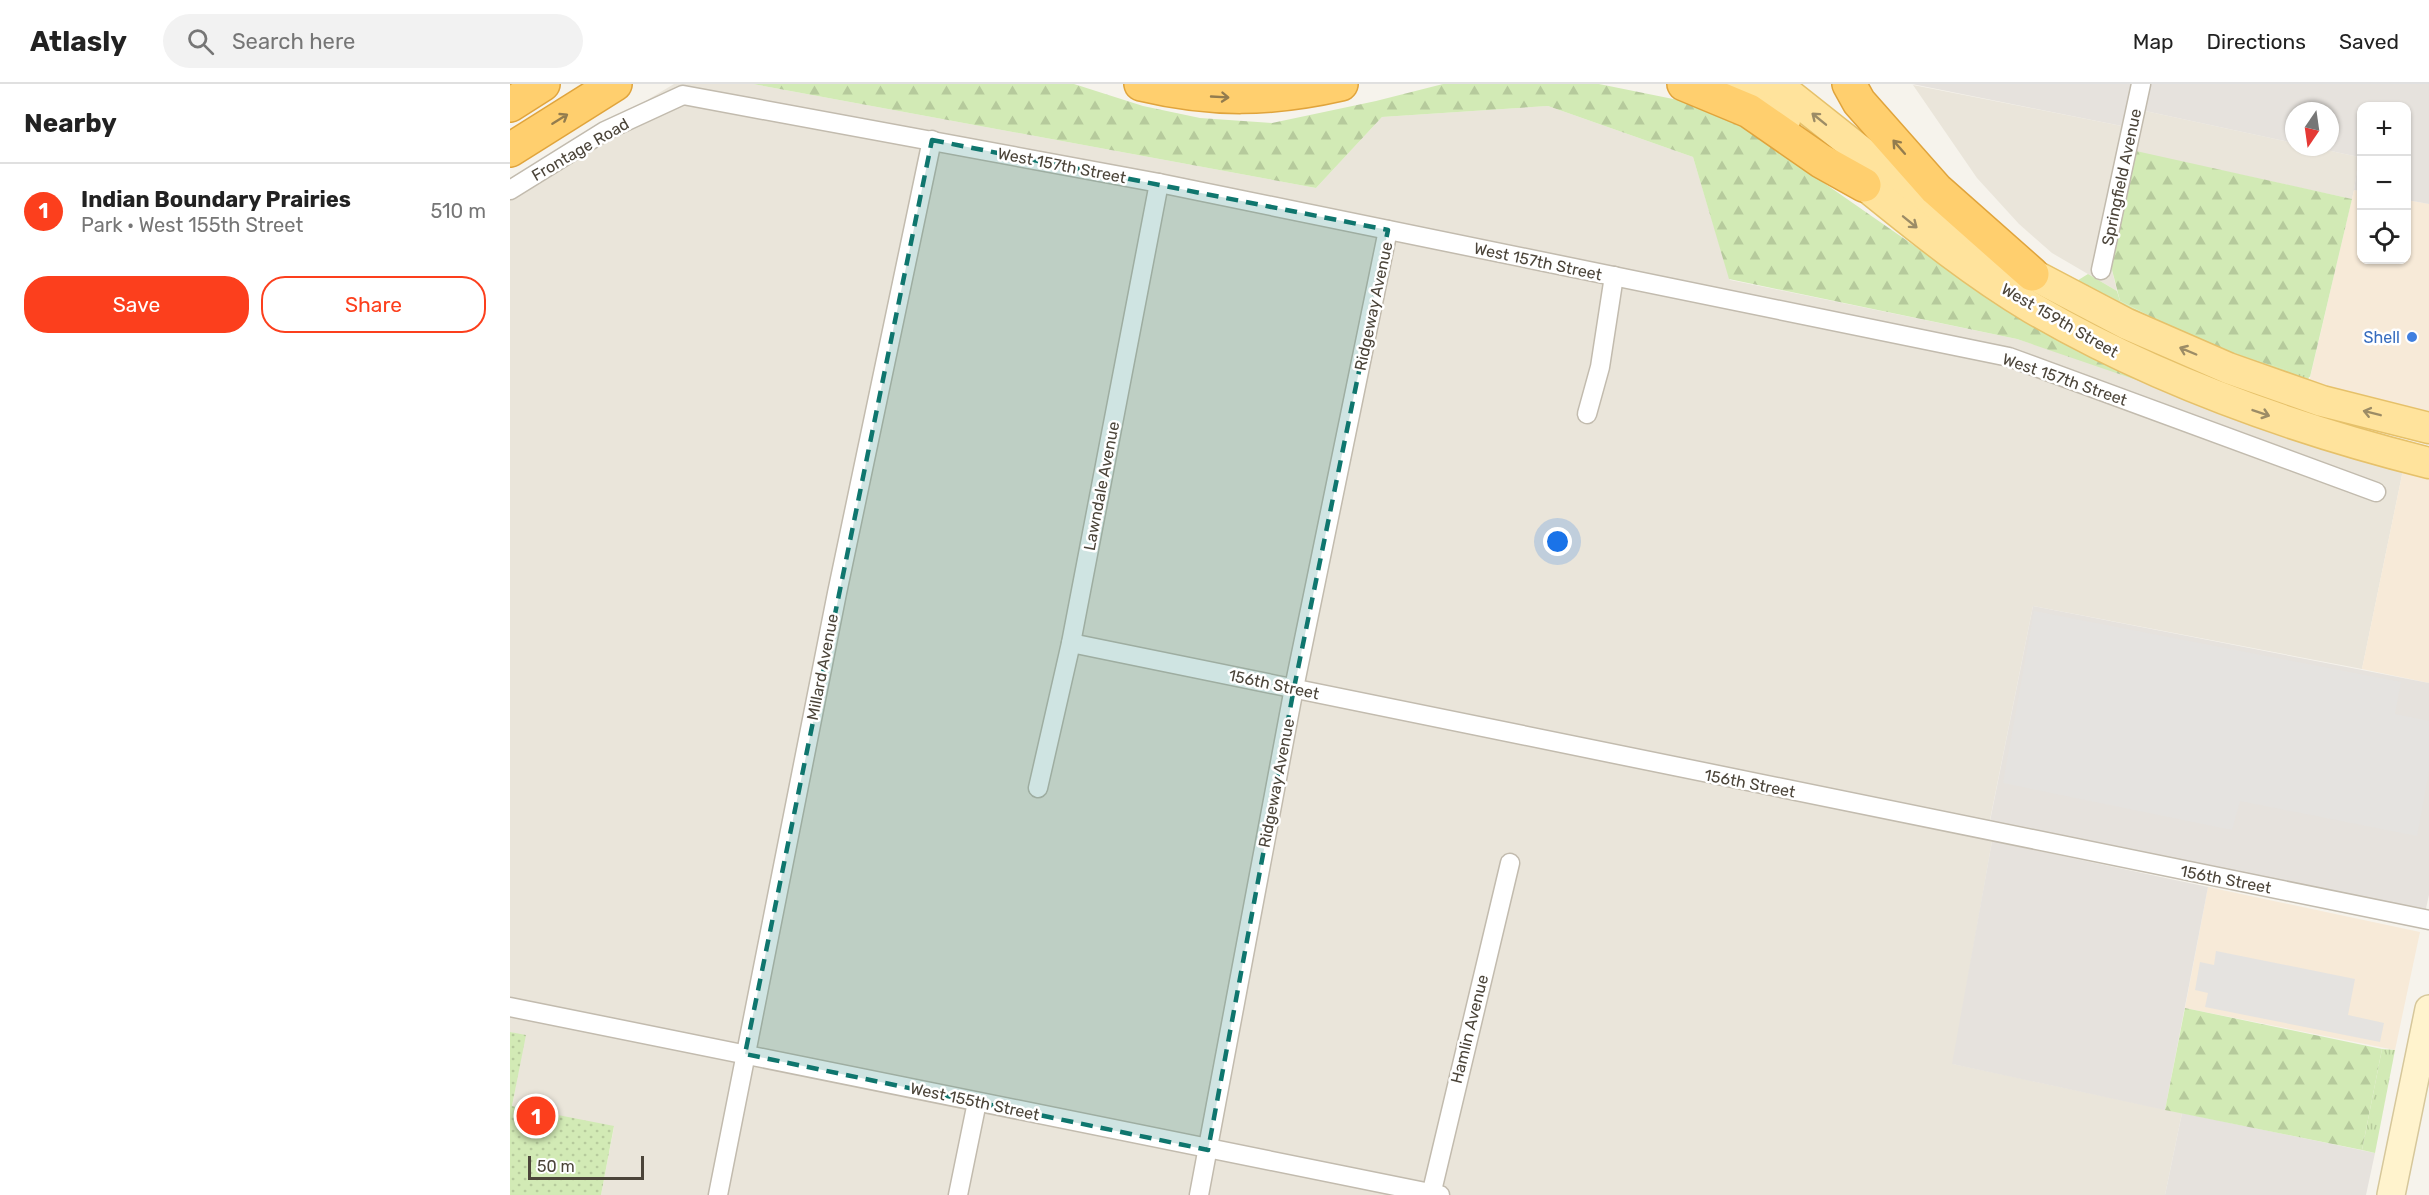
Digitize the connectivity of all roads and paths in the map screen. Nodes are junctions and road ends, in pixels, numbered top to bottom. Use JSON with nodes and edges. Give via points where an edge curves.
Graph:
{"nodes":[{"id":1,"x":543,"y":84,"type":"edge"},
{"id":2,"x":615,"y":84,"type":"edge"},
{"id":3,"x":1141,"y":84,"type":"edge"},
{"id":4,"x":1341,"y":84,"type":"edge"},
{"id":5,"x":1684,"y":84,"type":"edge"},
{"id":6,"x":1740,"y":84,"type":"edge"},
{"id":7,"x":1776,"y":84,"type":"edge"},
{"id":8,"x":1848,"y":84,"type":"edge"},
{"id":9,"x":2142,"y":84,"type":"edge"},
{"id":10,"x":683,"y":95,"type":"joint"},
{"id":11,"x":510,"y":105,"type":"edge"},
{"id":12,"x":932,"y":140,"type":"junction"},
{"id":13,"x":510,"y":150,"type":"edge"},
{"id":14,"x":1159,"y":183,"type":"junction"},
{"id":15,"x":1864,"y":185,"type":"junction"},
{"id":16,"x":510,"y":190,"type":"edge"},
{"id":17,"x":1388,"y":230,"type":"junction"},
{"id":18,"x":2102,"y":270,"type":"dead end"},
{"id":19,"x":2032,"y":274,"type":"junction"},
{"id":20,"x":1614,"y":276,"type":"junction"},
{"id":21,"x":1587,"y":414,"type":"dead end"},
{"id":22,"x":2429,"y":428,"type":"edge"},
{"id":23,"x":2429,"y":463,"type":"edge"},
{"id":24,"x":2376,"y":492,"type":"dead end"},
{"id":25,"x":1071,"y":643,"type":"junction"},
{"id":26,"x":1294,"y":688,"type":"junction"},
{"id":27,"x":1038,"y":788,"type":"dead end"},
{"id":28,"x":1510,"y":863,"type":"dead end"},
{"id":29,"x":2429,"y":920,"type":"edge"},
{"id":30,"x":510,"y":1007,"type":"edge"},
{"id":31,"x":2429,"y":1009,"type":"edge"},
{"id":32,"x":746,"y":1054,"type":"junction"},
{"id":33,"x":977,"y":1102,"type":"junction"},
{"id":34,"x":1208,"y":1150,"type":"junction"},
{"id":35,"x":1433,"y":1194,"type":"edge"},
{"id":36,"x":718,"y":1195,"type":"edge"},
{"id":37,"x":958,"y":1195,"type":"edge"},
{"id":38,"x":1199,"y":1195,"type":"edge"},
{"id":39,"x":2391,"y":1195,"type":"edge"}],
"edges":[{"from":1,"to":11,"type":"highway"},
{"from":13,"to":2,"type":"highway","one_way":true},
{"from":3,"to":4,"type":"highway","one_way":true,"via":[[1185,94],[1238,98],[1284,95]]},
{"from":5,"to":15,"type":"highway","via":[[1749,111],[1821,161]]},
{"from":6,"to":15,"type":"main road","name":"West 159th Street"},
{"from":19,"to":7,"type":"main road","name":"West 159th Street","one_way":true,"via":[[1956,226]]},
{"from":19,"to":8,"type":"highway","one_way":true,"via":[[1936,189],[1859,102]]},
{"from":9,"to":18,"type":"street","name":"Springfield Avenue"},
{"from":10,"to":12,"type":"street","name":"West 157th Street"},
{"from":10,"to":16,"type":"street","name":"Frontage Road","via":[[605,130]]},
{"from":12,"to":14,"type":"street","name":"West 157th Street"},
{"from":12,"to":32,"type":"street","name":"Millard Avenue"},
{"from":14,"to":17,"type":"street","name":"West 157th Street"},
{"from":14,"to":25,"type":"street","name":"Lawndale Avenue"},
{"from":15,"to":23,"type":"main road","name":"West 159th Street","one_way":true,"via":[[1954,256],[2104,348],[2240,406]]},
{"from":17,"to":20,"type":"street","name":"West 157th Street"},
{"from":17,"to":26,"type":"street","name":"Ridgeway Avenue"},
{"from":22,"to":19,"type":"main road","name":"West 159th Street","one_way":true,"via":[[2322,401],[2228,368],[2127,324]]},
{"from":20,"to":21,"type":"street","via":[[1600,367]]},
{"from":20,"to":24,"type":"street","name":"West 157th Street","via":[[2009,357]]},
{"from":25,"to":26,"type":"street","name":"156th Street"},
{"from":25,"to":27,"type":"street","name":"Lawndale Avenue"},
{"from":26,"to":29,"type":"street","name":"156th Street"},
{"from":26,"to":34,"type":"street","name":"Ridgeway Avenue"},
{"from":28,"to":35,"type":"street","name":"Hamlin Avenue"},
{"from":30,"to":32,"type":"street","name":"West 155th Street"},
{"from":31,"to":39,"type":"main road"},
{"from":32,"to":33,"type":"street","name":"West 155th Street"},
{"from":32,"to":36,"type":"street","name":"Millard Avenue"},
{"from":33,"to":34,"type":"street","name":"West 155th Street"},
{"from":33,"to":37,"type":"street"},
{"from":34,"to":35,"type":"street","name":"West 155th Street"},
{"from":34,"to":38,"type":"street","name":"Ridgeway Avenue"}]}
